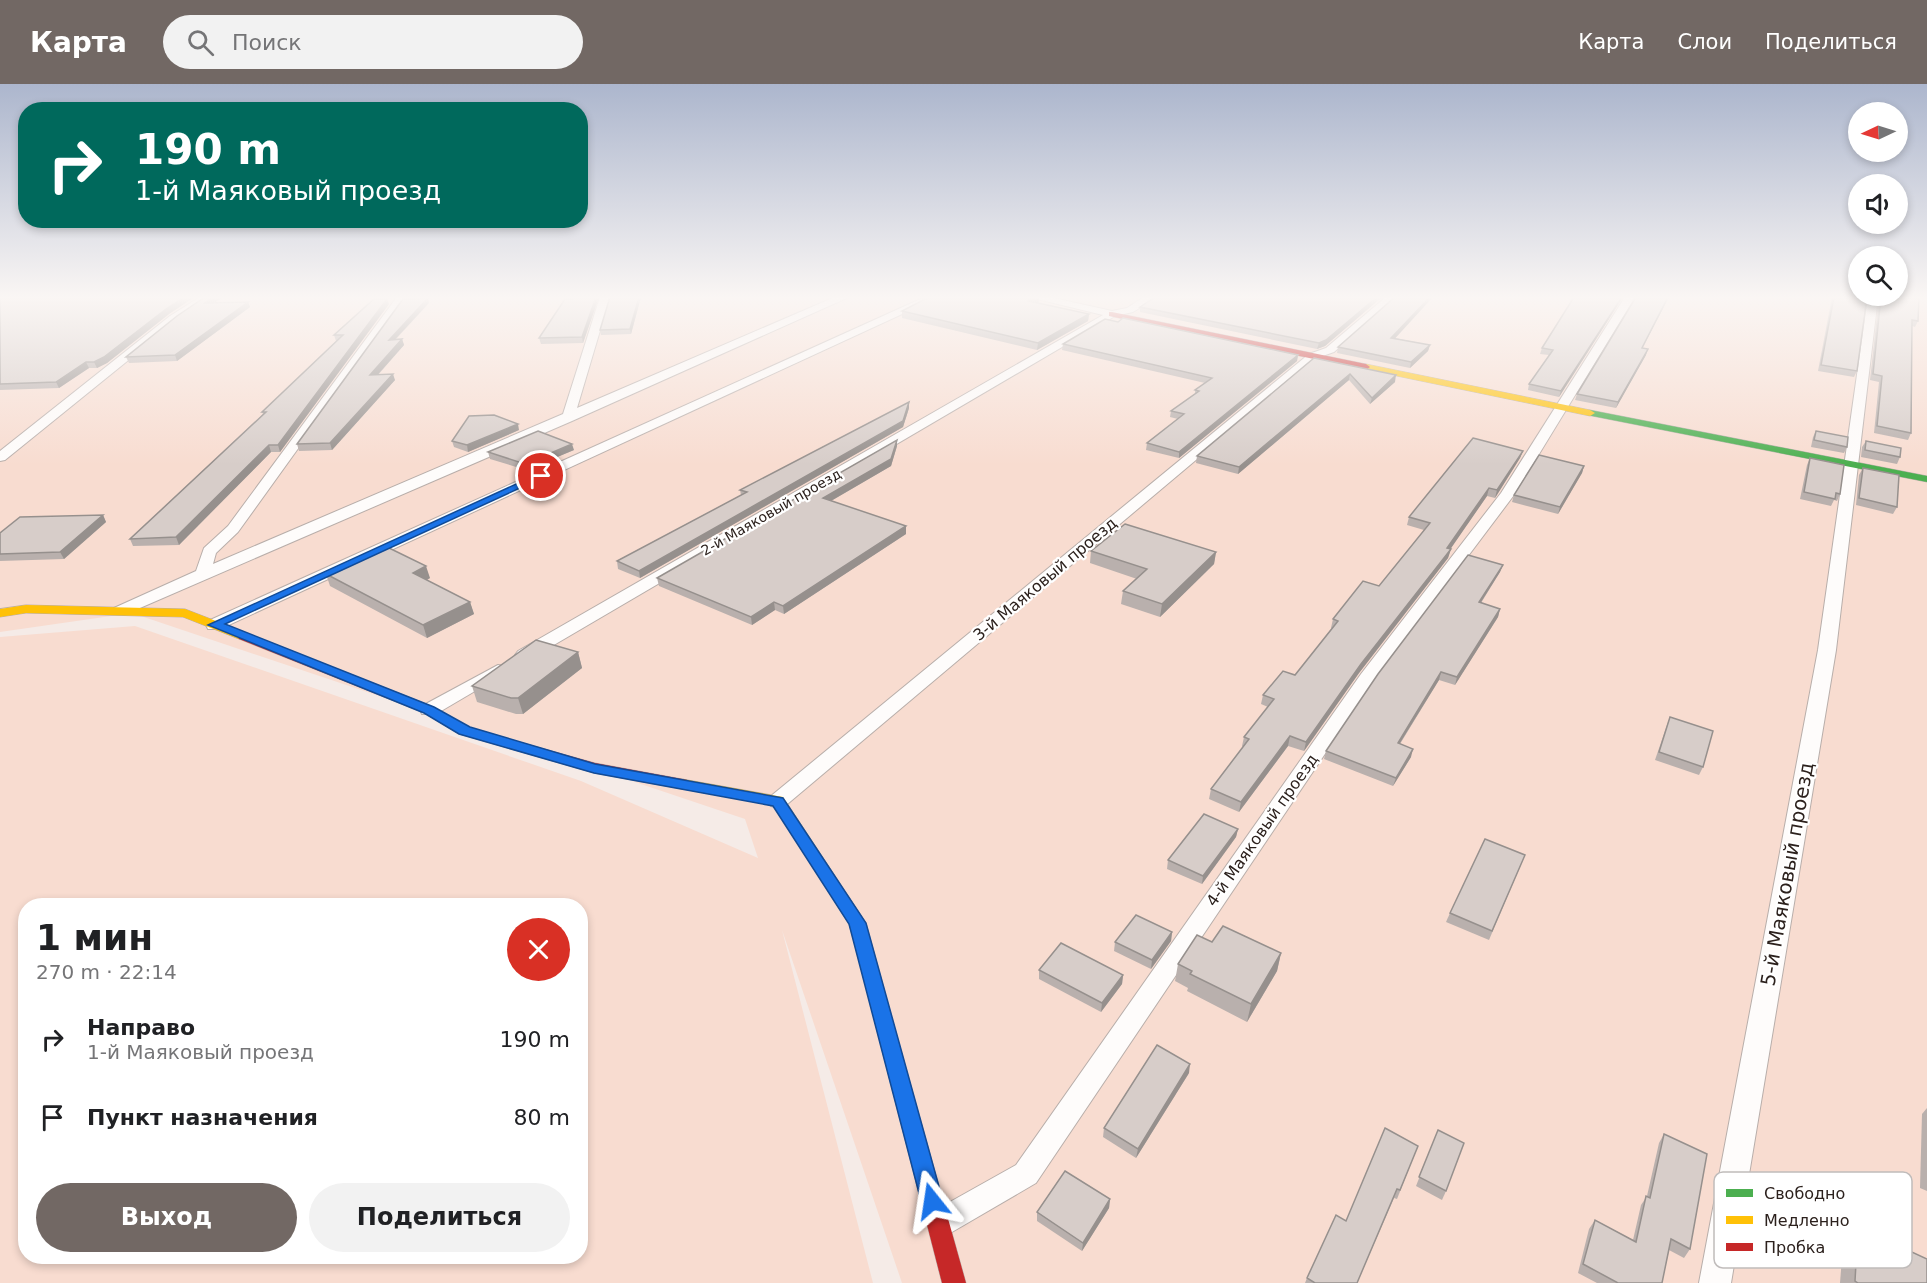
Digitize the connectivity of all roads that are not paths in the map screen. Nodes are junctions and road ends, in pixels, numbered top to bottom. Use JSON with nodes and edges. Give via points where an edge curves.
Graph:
{"nodes":[{"id":1,"x":130,"y":353,"type":"edge"},
{"id":2,"x":361,"y":353,"type":"edge"},
{"id":3,"x":588,"y":353,"type":"edge"},
{"id":4,"x":716,"y":353,"type":"edge"},
{"id":5,"x":810,"y":353,"type":"edge"},
{"id":6,"x":1045,"y":353,"type":"edge"},
{"id":7,"x":1298,"y":353,"type":"edge"},
{"id":8,"x":1322,"y":353,"type":"edge"},
{"id":9,"x":1596,"y":353,"type":"edge"},
{"id":10,"x":1866,"y":353,"type":"edge"},
{"id":11,"x":1313,"y":356,"type":"junction"},
{"id":12,"x":1563,"y":408,"type":"junction"},
{"id":13,"x":568,"y":418,"type":"junction"},
{"id":14,"x":0,"y":457,"type":"edge"},
{"id":15,"x":1852,"y":464,"type":"junction"},
{"id":16,"x":1927,"y":479,"type":"edge"},
{"id":17,"x":203,"y":574,"type":"junction"},
{"id":18,"x":120,"y":611,"type":"junction"},
{"id":19,"x":0,"y":613,"type":"edge"},
{"id":20,"x":214,"y":625,"type":"junction"},
{"id":21,"x":429,"y":710,"type":"junction"},
{"id":22,"x":778,"y":801,"type":"junction"},
{"id":23,"x":1735,"y":1172,"type":"edge"},
{"id":24,"x":938,"y":1224,"type":"junction"},
{"id":25,"x":1718,"y":1268,"type":"edge"},
{"id":26,"x":954,"y":1283,"type":"edge"},
{"id":27,"x":1715,"y":1283,"type":"edge"}],
"edges":[{"from":1,"to":14,"type":"lane"},
{"from":2,"to":17,"type":"lane","via":[[233,529],[209,551]]},
{"from":3,"to":13,"type":"lane"},
{"from":4,"to":13,"type":"lane"},
{"from":5,"to":20,"type":"lane"},
{"from":6,"to":21,"type":"lane","name":"2-й Маяковый проезд"},
{"from":7,"to":11,"type":"street"},
{"from":8,"to":11,"type":"lane","name":"3-й Маяковый проезд"},
{"from":9,"to":12,"type":"lane","name":"4-й Маяковый проезд"},
{"from":10,"to":15,"type":"lane","name":"5-й Маяковый проезд"},
{"from":11,"to":12,"type":"street"},
{"from":11,"to":22,"type":"lane","name":"3-й Маяковый проезд"},
{"from":12,"to":15,"type":"street"},
{"from":12,"to":24,"type":"lane","name":"4-й Маяковый проезд","via":[[1506,495],[1367,678],[1026,1174]]},
{"from":13,"to":17,"type":"lane"},
{"from":15,"to":16,"type":"street"},
{"from":15,"to":23,"type":"lane","name":"5-й Маяковый проезд","via":[[1827,650]]},
{"from":17,"to":18,"type":"lane"},
{"from":18,"to":19,"type":"street","via":[[26,609]]},
{"from":18,"to":20,"type":"street","via":[[185,613]]},
{"from":20,"to":21,"type":"street"},
{"from":21,"to":22,"type":"street","via":[[465,731],[594,768]]},
{"from":22,"to":24,"type":"street","via":[[857,923]]},
{"from":24,"to":26,"type":"street"},
{"from":25,"to":27,"type":"lane","name":"5-й Маяковый проезд"}]}
